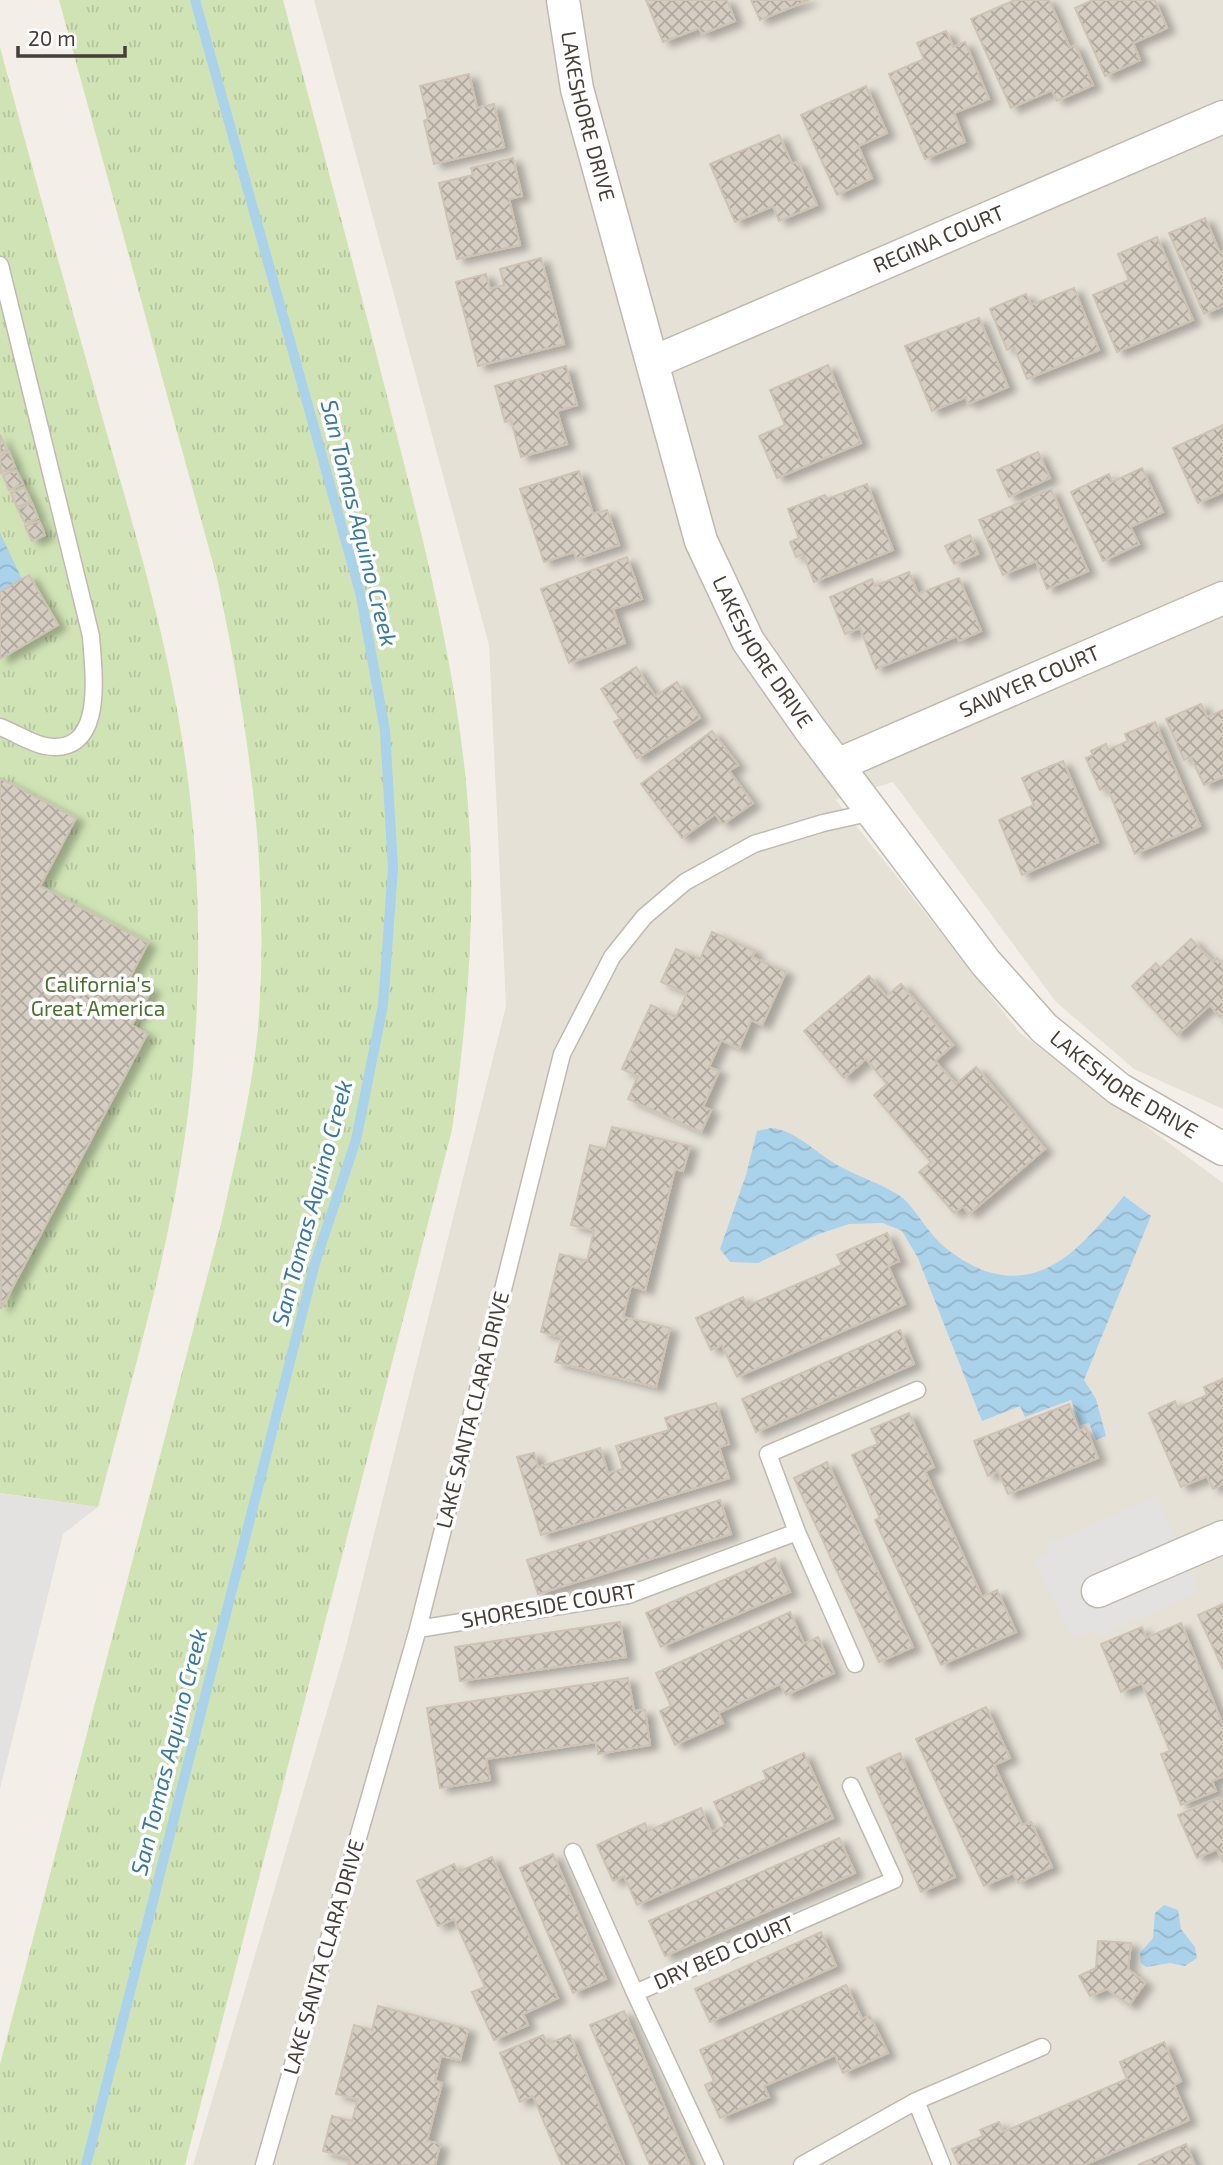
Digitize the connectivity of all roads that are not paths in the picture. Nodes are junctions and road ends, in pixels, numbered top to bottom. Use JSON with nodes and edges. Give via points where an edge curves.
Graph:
{"nodes":[{"id":1,"x":563,"y":0,"type":"edge"},
{"id":2,"x":1223,"y":117,"type":"edge"},
{"id":3,"x":0,"y":265,"type":"edge"},
{"id":4,"x":654,"y":362,"type":"junction"},
{"id":5,"x":1223,"y":598,"type":"edge"},
{"id":6,"x":0,"y":726,"type":"edge"},
{"id":7,"x":837,"y":765,"type":"junction"},
{"id":8,"x":873,"y":812,"type":"junction"},
{"id":9,"x":1223,"y":1149,"type":"edge"},
{"id":10,"x":917,"y":1390,"type":"dead end"},
{"id":11,"x":797,"y":1532,"type":"junction"},
{"id":12,"x":1223,"y":1537,"type":"edge"},
{"id":13,"x":1098,"y":1591,"type":"dead end"},
{"id":14,"x":418,"y":1629,"type":"junction"},
{"id":15,"x":855,"y":1664,"type":"dead end"},
{"id":16,"x":851,"y":1786,"type":"dead end"},
{"id":17,"x":573,"y":1852,"type":"dead end"},
{"id":18,"x":635,"y":1993,"type":"junction"},
{"id":19,"x":1042,"y":2047,"type":"dead end"},
{"id":20,"x":916,"y":2101,"type":"junction"},
{"id":21,"x":264,"y":2165,"type":"edge"},
{"id":22,"x":715,"y":2165,"type":"edge"},
{"id":23,"x":802,"y":2165,"type":"edge"},
{"id":24,"x":942,"y":2165,"type":"edge"}],
"edges":[{"from":1,"to":4,"type":"street","name":"LAKESHORE DRIVE","via":[[578,89]]},
{"from":2,"to":4,"type":"street","name":"REGINA COURT"},
{"from":3,"to":6,"type":"lane","via":[[91,636],[94,695],[85,731],[69,743],[46,746]]},
{"from":4,"to":7,"type":"street","name":"LAKESHORE DRIVE","via":[[701,541],[724,593],[748,641]]},
{"from":5,"to":7,"type":"street","name":"SAWYER COURT"},
{"from":7,"to":8,"type":"street","name":"LAKESHORE DRIVE"},
{"from":8,"to":9,"type":"street","name":"LAKESHORE DRIVE","via":[[986,963],[1044,1028],[1119,1089]]},
{"from":8,"to":14,"type":"lane","name":"LAKE SANTA CLARA DRIVE","via":[[754,844],[685,882],[644,917],[612,957],[562,1054]]},
{"from":10,"to":11,"type":"lane","via":[[768,1454]]},
{"from":11,"to":14,"type":"lane","name":"SHORESIDE COURT","via":[[628,1595]]},
{"from":11,"to":15,"type":"lane"},
{"from":12,"to":13,"type":"street"},
{"from":14,"to":21,"type":"lane","name":"LAKE SANTA CLARA DRIVE"},
{"from":16,"to":18,"type":"lane","name":"DRY BED COURT","via":[[894,1880]]},
{"from":17,"to":18,"type":"lane"},
{"from":18,"to":22,"type":"lane","name":"DRY BED COURT"},
{"from":19,"to":20,"type":"lane"},
{"from":20,"to":23,"type":"lane"},
{"from":20,"to":24,"type":"lane"}]}
